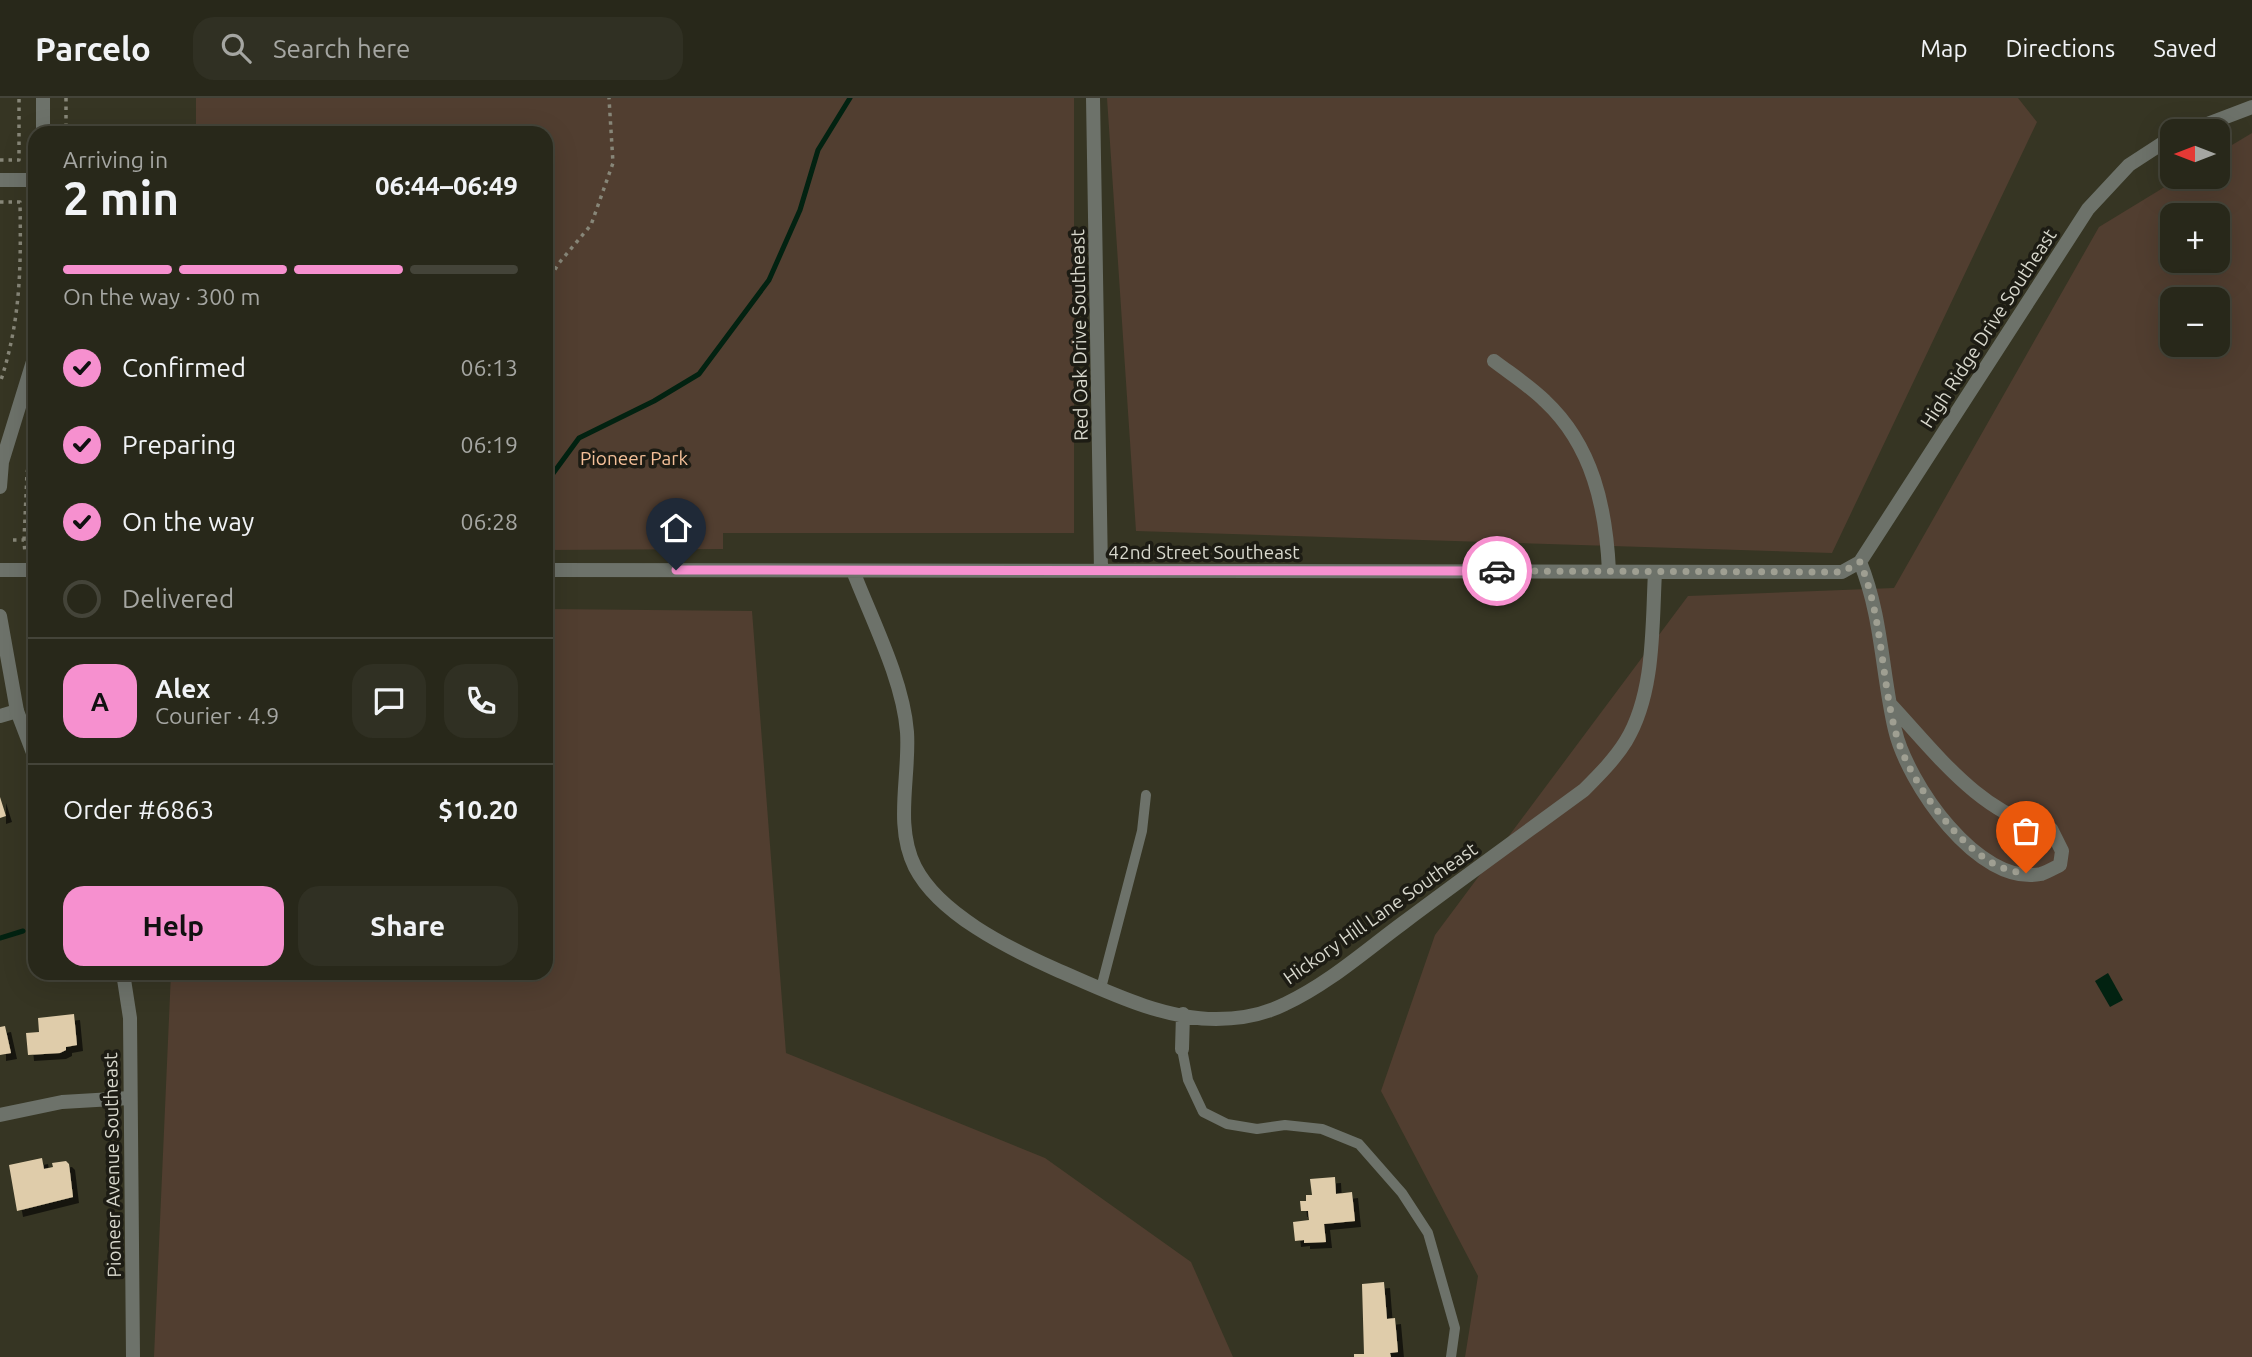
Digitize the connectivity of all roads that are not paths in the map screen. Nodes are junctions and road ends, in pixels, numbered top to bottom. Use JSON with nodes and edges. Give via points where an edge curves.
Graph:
{"nodes":[{"id":1,"x":43,"y":98,"type":"edge"},
{"id":2,"x":1093,"y":98,"type":"edge"},
{"id":3,"x":2252,"y":107,"type":"edge"},
{"id":4,"x":2220,"y":119,"type":"edge"},
{"id":5,"x":43,"y":126,"type":"edge"},
{"id":6,"x":2160,"y":145,"type":"edge"},
{"id":7,"x":0,"y":180,"type":"edge"},
{"id":8,"x":28,"y":180,"type":"edge"},
{"id":9,"x":1494,"y":361,"type":"dead end"},
{"id":10,"x":28,"y":378,"type":"edge"},
{"id":11,"x":0,"y":487,"type":"edge"},
{"id":12,"x":1860,"y":562,"type":"junction"},
{"id":13,"x":0,"y":570,"type":"edge"},
{"id":14,"x":28,"y":570,"type":"edge"},
{"id":15,"x":553,"y":570,"type":"edge"},
{"id":16,"x":853,"y":571,"type":"junction"},
{"id":17,"x":1101,"y":571,"type":"junction"},
{"id":18,"x":1609,"y":571,"type":"junction"},
{"id":19,"x":1655,"y":572,"type":"junction"},
{"id":20,"x":0,"y":616,"type":"edge"},
{"id":21,"x":1891,"y":705,"type":"junction"},
{"id":22,"x":17,"y":711,"type":"junction"},
{"id":23,"x":0,"y":716,"type":"edge"},
{"id":24,"x":28,"y":740,"type":"edge"},
{"id":25,"x":1146,"y":795,"type":"dead end"},
{"id":26,"x":124,"y":980,"type":"edge"},
{"id":27,"x":1101,"y":988,"type":"junction"},
{"id":28,"x":1183,"y":1014,"type":"junction"},
{"id":29,"x":1182,"y":1049,"type":"joint"},
{"id":30,"x":130,"y":1098,"type":"junction"},
{"id":31,"x":0,"y":1115,"type":"edge"},
{"id":32,"x":133,"y":1357,"type":"edge"},
{"id":33,"x":1451,"y":1357,"type":"edge"}],
"edges":[{"from":1,"to":5,"type":"street"},
{"from":2,"to":17,"type":"street","name":"Red Oak Drive Southeast"},
{"from":3,"to":4,"type":"street"},
{"from":6,"to":12,"type":"street","name":"High Ridge Drive Southeast","via":[[2129,165],[2088,209]]},
{"from":7,"to":8,"type":"street"},
{"from":9,"to":18,"type":"street","via":[[1545,400],[1569,426],[1586,457],[1605,520]]},
{"from":10,"to":11,"type":"street","via":[[2,462]]},
{"from":12,"to":19,"type":"street","name":"42nd Street Southeast","via":[[1842,572]]},
{"from":12,"to":21,"type":"street","via":[[1870,585]]},
{"from":13,"to":14,"type":"street"},
{"from":15,"to":16,"type":"street","name":"42nd Street Southeast"},
{"from":16,"to":17,"type":"street","name":"42nd Street Southeast"},
{"from":16,"to":27,"type":"street","name":"Hickory Hill Lane Southeast","via":[[901,697],[907,732],[904,829],[914,866],[930,891],[970,922],[1021,954]]},
{"from":17,"to":18,"type":"street","name":"42nd Street Southeast"},
{"from":18,"to":19,"type":"street","name":"42nd Street Southeast"},
{"from":19,"to":28,"type":"street","name":"Hickory Hill Lane Southeast","via":[[1643,698],[1628,739],[1584,790],[1335,973],[1285,1004],[1215,1019]]},
{"from":20,"to":22,"type":"street"},
{"from":21,"to":21,"type":"street","via":[[1895,732],[1911,773],[1948,825],[1979,857],[2012,872],[2040,874],[2060,865],[2062,851],[2051,829],[2003,814]]},
{"from":22,"to":23,"type":"street"},
{"from":22,"to":24,"type":"street"},
{"from":25,"to":27,"type":"lane","via":[[1142,831]]},
{"from":26,"to":30,"type":"street","name":"Pioneer Avenue Southeast","via":[[130,1018]]},
{"from":27,"to":28,"type":"street","name":"Hickory Hill Lane Southeast"},
{"from":28,"to":29,"type":"street"},
{"from":29,"to":33,"type":"lane","via":[[1188,1080],[1203,1112],[1227,1124],[1257,1129],[1285,1125],[1322,1129],[1359,1144],[1402,1193],[1428,1233],[1455,1328]]},
{"from":30,"to":31,"type":"street","via":[[62,1102]]},
{"from":30,"to":32,"type":"street","name":"Pioneer Avenue Southeast"}]}
